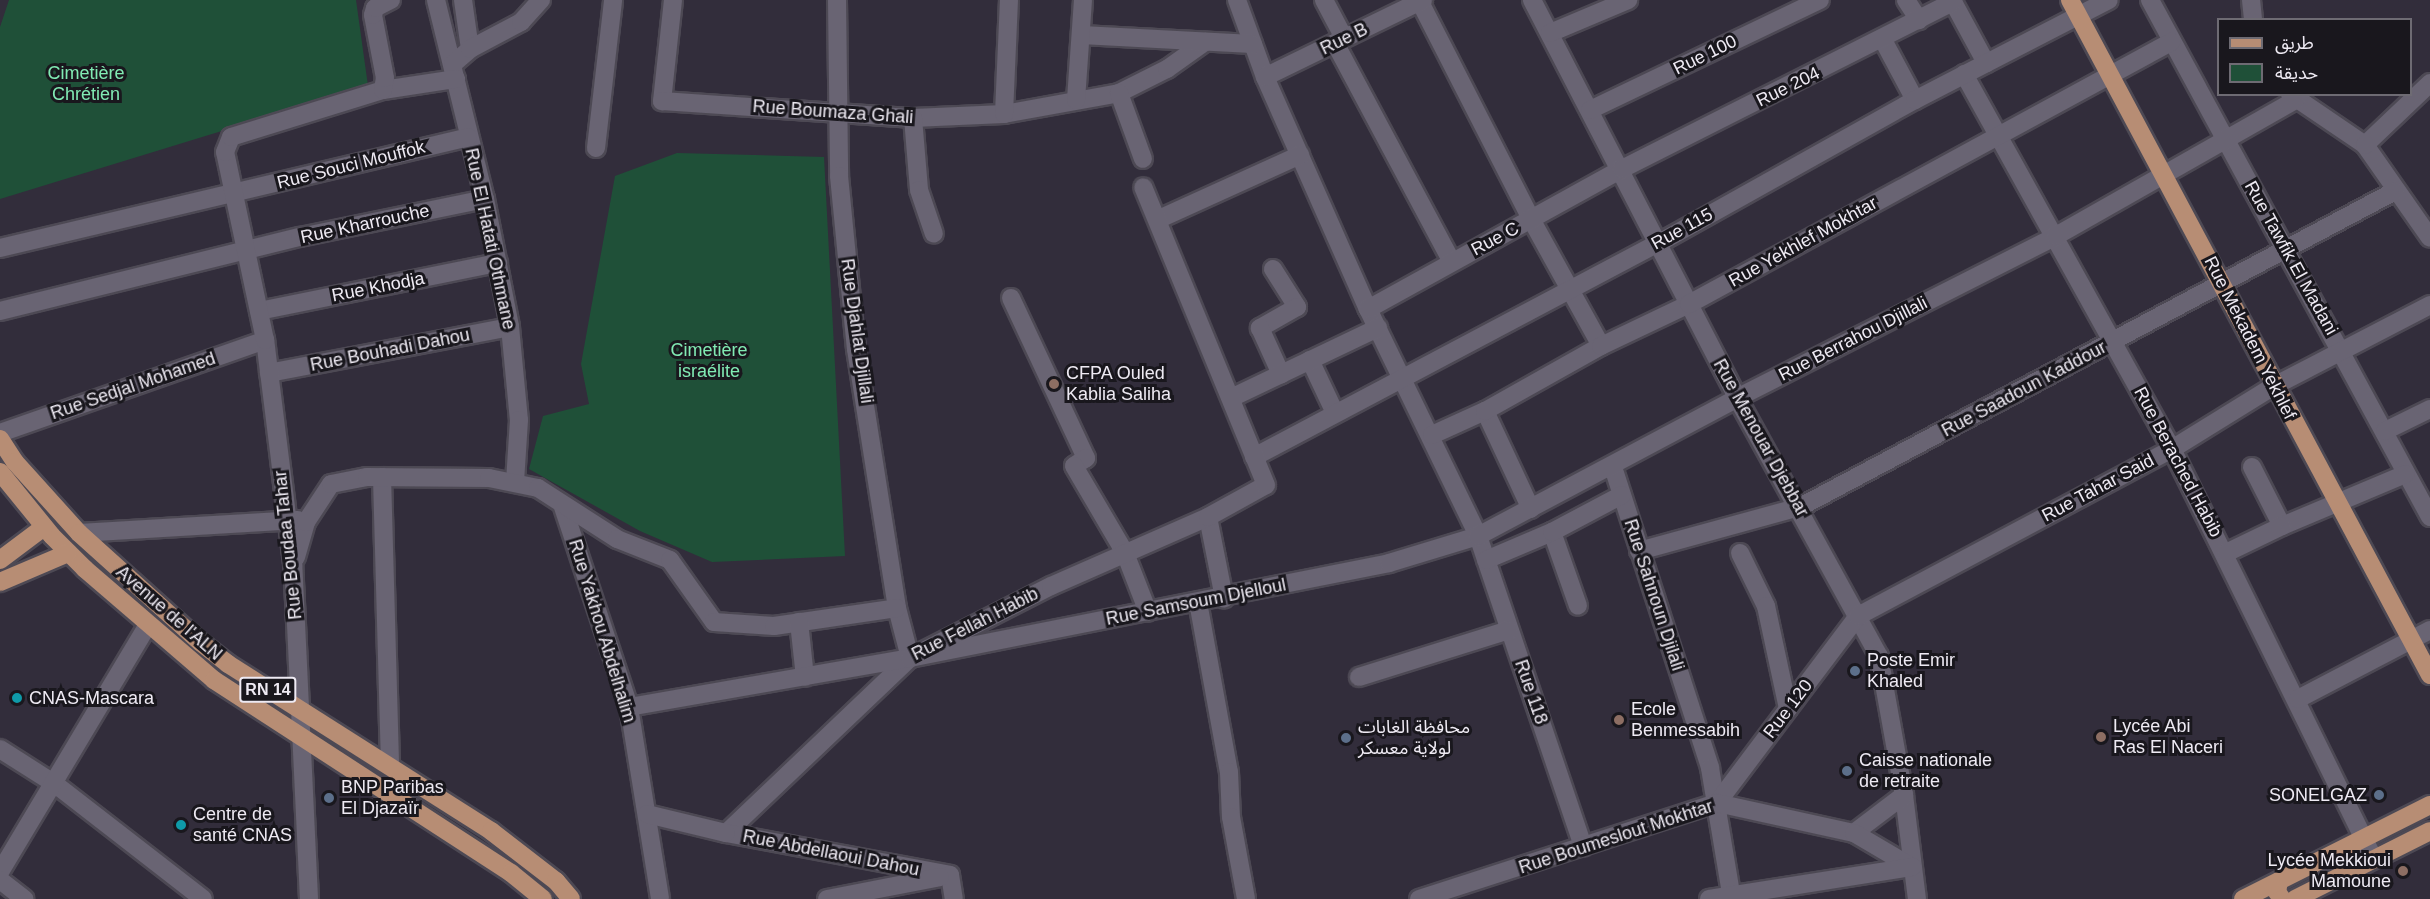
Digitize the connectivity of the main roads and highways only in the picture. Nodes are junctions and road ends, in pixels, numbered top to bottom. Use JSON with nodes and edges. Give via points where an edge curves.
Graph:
{"nodes":[{"id":1,"x":2074,"y":7,"type":"edge"},
{"id":2,"x":0,"y":439,"type":"edge"},
{"id":3,"x":0,"y":472,"type":"edge"},
{"id":4,"x":44,"y":527,"type":"junction"},
{"id":5,"x":68,"y":553,"type":"junction"},
{"id":6,"x":0,"y":560,"type":"edge"},
{"id":7,"x":0,"y":582,"type":"edge"},
{"id":8,"x":2430,"y":675,"type":"edge"},
{"id":9,"x":2430,"y":805,"type":"edge"},
{"id":10,"x":2430,"y":831,"type":"edge"},
{"id":11,"x":2280,"y":890,"type":"edge"},
{"id":12,"x":543,"y":899,"type":"edge"},
{"id":13,"x":571,"y":899,"type":"edge"},
{"id":14,"x":2243,"y":899,"type":"edge"},
{"id":15,"x":2295,"y":899,"type":"edge"}],
"edges":[{"from":1,"to":8,"type":"main road","name":"Rue Mekadem Yekhlef"},
{"from":2,"to":13,"type":"main road","name":"Avenue de l'ALN","number":"RN 14","via":[[15,462],[79,532],[200,642],[299,710],[390,763],[526,856]]},
{"from":3,"to":4,"type":"main road","name":"Avenue de l'ALN","number":"RN 14"},
{"from":4,"to":5,"type":"main road","name":"Avenue de l'ALN","number":"RN 14"},
{"from":4,"to":6,"type":"main road"},
{"from":5,"to":7,"type":"main road"},
{"from":5,"to":12,"type":"main road","name":"Avenue de l'ALN","number":"RN 14","via":[[214,681],[511,873]]},
{"from":9,"to":11,"type":"main road"},
{"from":10,"to":15,"type":"main road"},
{"from":11,"to":14,"type":"main road"}]}
